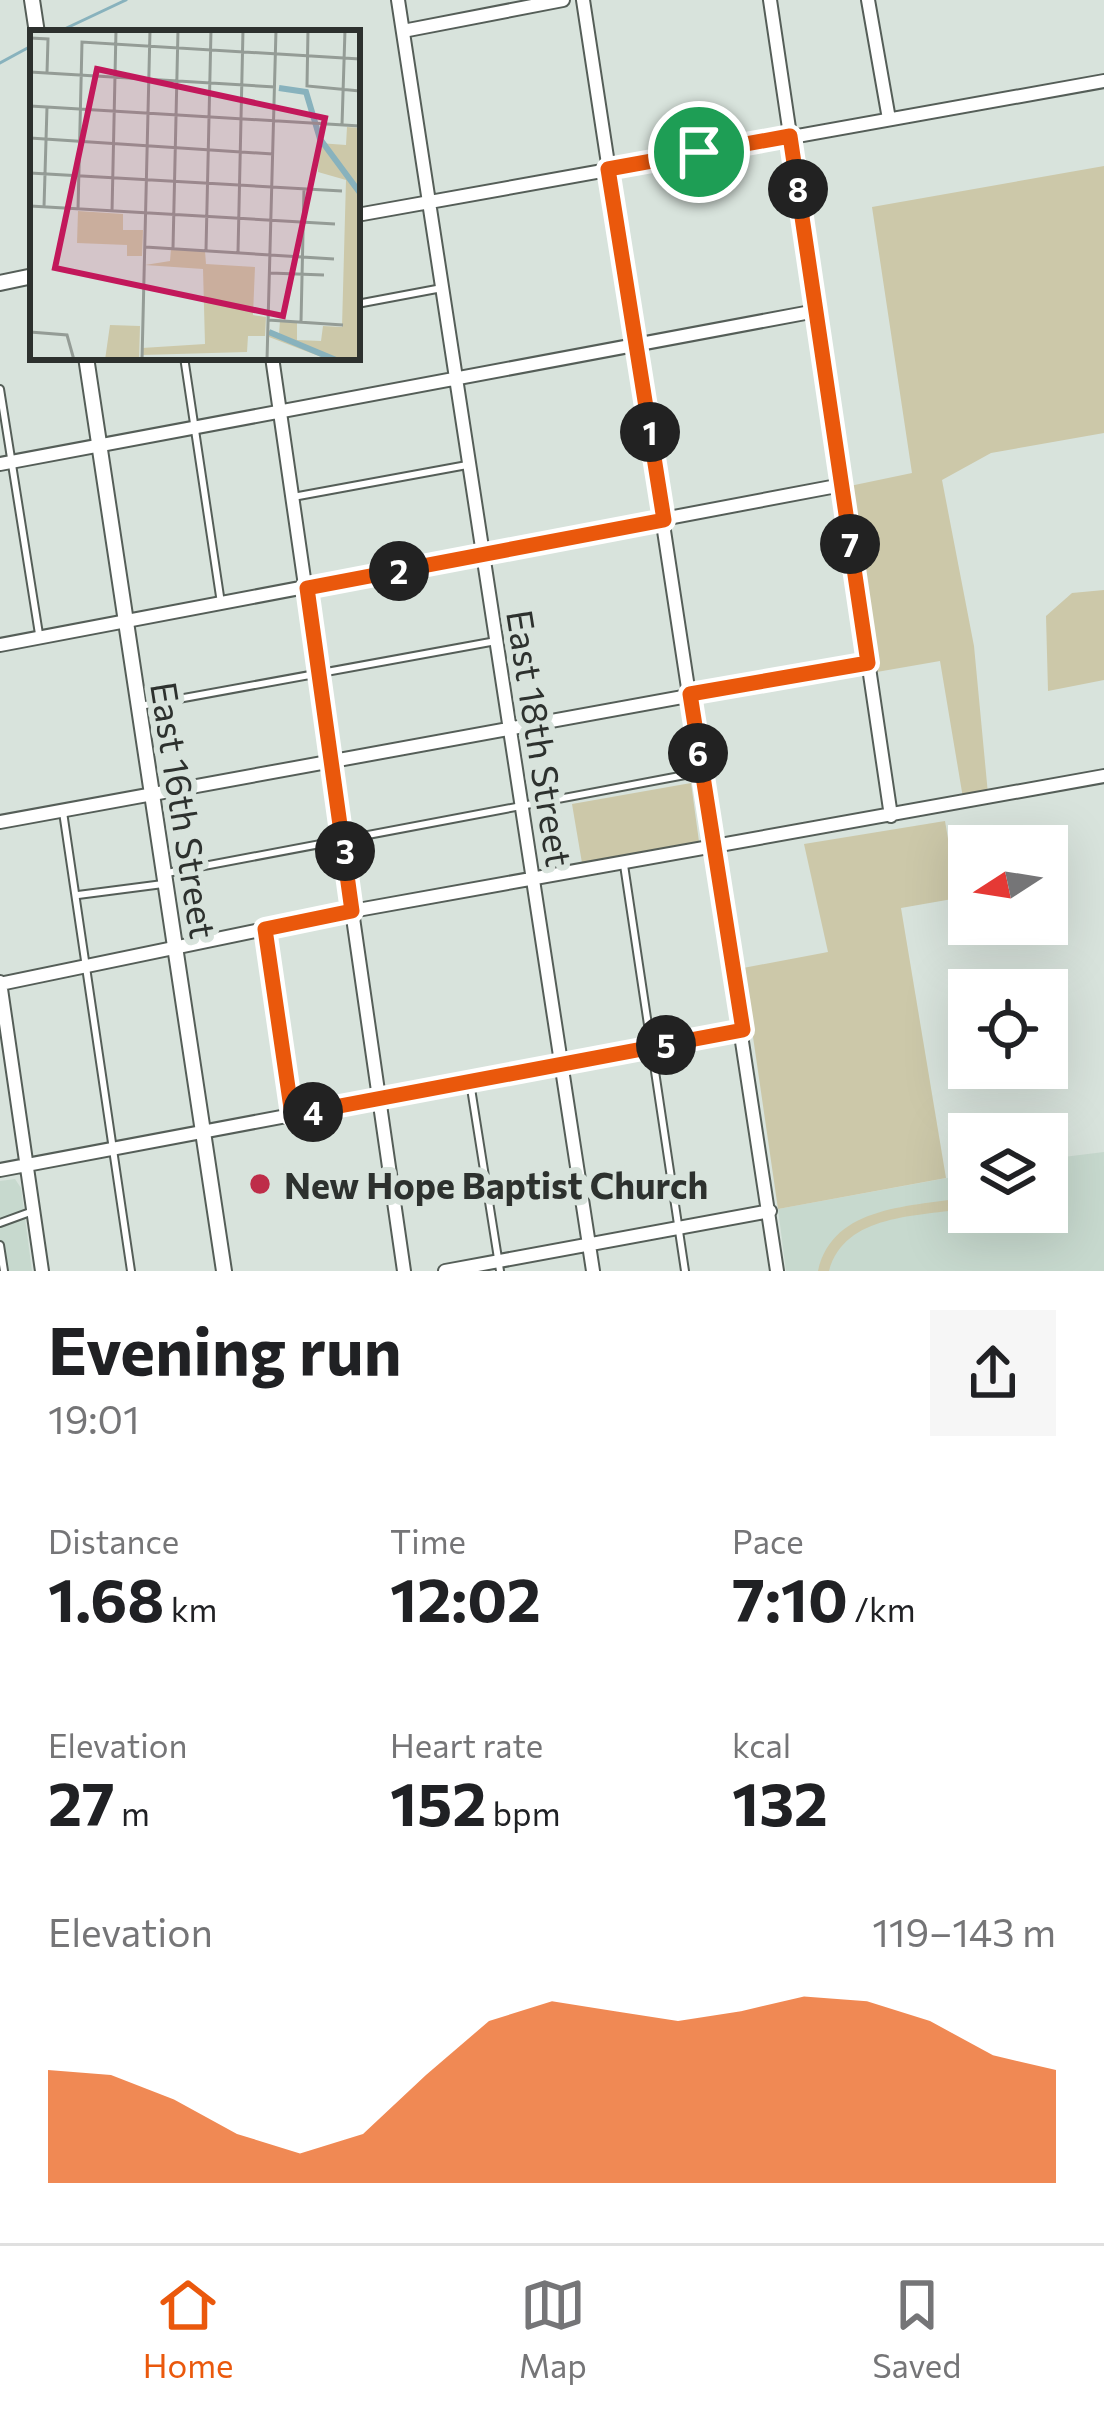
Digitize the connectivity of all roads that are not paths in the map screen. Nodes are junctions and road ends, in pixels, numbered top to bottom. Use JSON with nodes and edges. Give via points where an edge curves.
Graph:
{"nodes":[{"id":1,"x":32,"y":0,"type":"edge"},
{"id":2,"x":398,"y":0,"type":"edge"},
{"id":3,"x":563,"y":0,"type":"edge"},
{"id":4,"x":583,"y":0,"type":"edge"},
{"id":5,"x":770,"y":0,"type":"edge"},
{"id":6,"x":868,"y":0,"type":"edge"},
{"id":7,"x":37,"y":30,"type":"edge"},
{"id":8,"x":403,"y":32,"type":"junction"},
{"id":9,"x":1104,"y":81,"type":"edge"},
{"id":10,"x":889,"y":119,"type":"junction"},
{"id":11,"x":790,"y":136,"type":"junction"},
{"id":12,"x":608,"y":169,"type":"junction"},
{"id":13,"x":429,"y":202,"type":"junction"},
{"id":14,"x":360,"y":214,"type":"edge"},
{"id":15,"x":30,"y":277,"type":"edge"},
{"id":16,"x":0,"y":283,"type":"edge"},
{"id":17,"x":442,"y":287,"type":"junction"},
{"id":18,"x":360,"y":303,"type":"edge"},
{"id":19,"x":816,"y":311,"type":"junction"},
{"id":20,"x":635,"y":345,"type":"junction"},
{"id":21,"x":86,"y":360,"type":"edge"},
{"id":22,"x":184,"y":360,"type":"edge"},
{"id":23,"x":272,"y":360,"type":"edge"},
{"id":24,"x":456,"y":379,"type":"junction"},
{"id":25,"x":0,"y":389,"type":"edge"},
{"id":26,"x":280,"y":412,"type":"junction"},
{"id":27,"x":195,"y":428,"type":"junction"},
{"id":28,"x":100,"y":446,"type":"junction"},
{"id":29,"x":5,"y":464,"type":"edge"},
{"id":30,"x":469,"y":464,"type":"junction"},
{"id":31,"x":842,"y":485,"type":"junction"},
{"id":32,"x":293,"y":497,"type":"junction"},
{"id":33,"x":664,"y":520,"type":"junction"},
{"id":34,"x":483,"y":555,"type":"junction"},
{"id":35,"x":307,"y":588,"type":"junction"},
{"id":36,"x":221,"y":604,"type":"junction"},
{"id":37,"x":126,"y":622,"type":"junction"},
{"id":38,"x":40,"y":638,"type":"junction"},
{"id":39,"x":496,"y":641,"type":"junction"},
{"id":40,"x":0,"y":645,"type":"edge"},
{"id":41,"x":868,"y":663,"type":"junction"},
{"id":42,"x":320,"y":673,"type":"junction"},
{"id":43,"x":690,"y":694,"type":"junction"},
{"id":44,"x":139,"y":706,"type":"junction"},
{"id":45,"x":510,"y":730,"type":"junction"},
{"id":46,"x":333,"y":760,"type":"junction"},
{"id":47,"x":700,"y":772,"type":"junction"},
{"id":48,"x":1104,"y":776,"type":"edge"},
{"id":49,"x":152,"y":793,"type":"junction"},
{"id":50,"x":521,"y":805,"type":"junction"},
{"id":51,"x":62,"y":810,"type":"junction"},
{"id":52,"x":891,"y":815,"type":"junction"},
{"id":53,"x":0,"y":822,"type":"edge"},
{"id":54,"x":344,"y":839,"type":"junction"},
{"id":55,"x":710,"y":846,"type":"junction"},
{"id":56,"x":623,"y":863,"type":"junction"},
{"id":57,"x":164,"y":879,"type":"junction"},
{"id":58,"x":533,"y":881,"type":"junction"},
{"id":59,"x":78,"y":895,"type":"junction"},
{"id":60,"x":352,"y":911,"type":"junction"},
{"id":61,"x":265,"y":929,"type":"junction"},
{"id":62,"x":175,"y":947,"type":"junction"},
{"id":63,"x":88,"y":965,"type":"junction"},
{"id":64,"x":0,"y":983,"type":"edge"},
{"id":65,"x":743,"y":1030,"type":"junction"},
{"id":66,"x":651,"y":1048,"type":"junction"},
{"id":67,"x":561,"y":1065,"type":"junction"},
{"id":68,"x":470,"y":1082,"type":"junction"},
{"id":69,"x":378,"y":1099,"type":"junction"},
{"id":70,"x":292,"y":1115,"type":"junction"},
{"id":71,"x":203,"y":1132,"type":"junction"},
{"id":72,"x":115,"y":1149,"type":"junction"},
{"id":73,"x":26,"y":1165,"type":"junction"},
{"id":74,"x":0,"y":1170,"type":"edge"},
{"id":75,"x":33,"y":1211,"type":"junction"},
{"id":76,"x":770,"y":1211,"type":"junction"},
{"id":77,"x":0,"y":1223,"type":"edge"},
{"id":78,"x":678,"y":1228,"type":"junction"},
{"id":79,"x":589,"y":1244,"type":"junction"},
{"id":80,"x":0,"y":1245,"type":"edge"},
{"id":81,"x":499,"y":1266,"type":"edge"},
{"id":82,"x":4,"y":1271,"type":"edge"},
{"id":83,"x":42,"y":1271,"type":"edge"},
{"id":84,"x":131,"y":1271,"type":"edge"},
{"id":85,"x":224,"y":1271,"type":"edge"},
{"id":86,"x":404,"y":1271,"type":"edge"},
{"id":87,"x":446,"y":1271,"type":"edge"},
{"id":88,"x":592,"y":1271,"type":"edge"},
{"id":89,"x":685,"y":1271,"type":"edge"},
{"id":90,"x":777,"y":1271,"type":"edge"}],
"edges":[{"from":1,"to":7,"type":"street"},
{"from":2,"to":8,"type":"street","name":"East 18th Street"},
{"from":3,"to":8,"type":"street"},
{"from":4,"to":12,"type":"street"},
{"from":5,"to":11,"type":"street"},
{"from":6,"to":10,"type":"street"},
{"from":8,"to":13,"type":"street","name":"East 18th Street"},
{"from":9,"to":10,"type":"street"},
{"from":10,"to":11,"type":"street"},
{"from":11,"to":12,"type":"street"},
{"from":11,"to":19,"type":"street"},
{"from":12,"to":13,"type":"street"},
{"from":12,"to":20,"type":"street"},
{"from":13,"to":14,"type":"street"},
{"from":13,"to":17,"type":"street","name":"East 18th Street"},
{"from":15,"to":16,"type":"street"},
{"from":17,"to":18,"type":"lane"},
{"from":17,"to":24,"type":"street","name":"East 18th Street"},
{"from":19,"to":20,"type":"street"},
{"from":19,"to":31,"type":"street"},
{"from":20,"to":24,"type":"street"},
{"from":20,"to":33,"type":"street"},
{"from":21,"to":28,"type":"street","name":"East 16th Street"},
{"from":22,"to":27,"type":"lane"},
{"from":23,"to":26,"type":"street"},
{"from":24,"to":26,"type":"street"},
{"from":24,"to":30,"type":"street","name":"East 18th Street"},
{"from":25,"to":29,"type":"lane"},
{"from":26,"to":27,"type":"street"},
{"from":26,"to":32,"type":"street"},
{"from":27,"to":28,"type":"street"},
{"from":27,"to":36,"type":"lane"},
{"from":28,"to":29,"type":"street"},
{"from":28,"to":37,"type":"street","name":"East 16th Street"},
{"from":29,"to":38,"type":"lane"},
{"from":30,"to":32,"type":"lane"},
{"from":30,"to":34,"type":"street","name":"East 18th Street"},
{"from":31,"to":33,"type":"street"},
{"from":31,"to":41,"type":"street"},
{"from":32,"to":35,"type":"street"},
{"from":33,"to":34,"type":"street"},
{"from":33,"to":43,"type":"street"},
{"from":34,"to":35,"type":"street"},
{"from":34,"to":39,"type":"street","name":"East 18th Street"},
{"from":35,"to":36,"type":"street"},
{"from":35,"to":42,"type":"street"},
{"from":36,"to":37,"type":"street"},
{"from":37,"to":38,"type":"street"},
{"from":37,"to":44,"type":"street","name":"East 16th Street"},
{"from":38,"to":40,"type":"street"},
{"from":39,"to":42,"type":"lane"},
{"from":39,"to":45,"type":"street","name":"East 18th Street"},
{"from":41,"to":43,"type":"street"},
{"from":41,"to":52,"type":"street"},
{"from":42,"to":44,"type":"lane"},
{"from":42,"to":46,"type":"street"},
{"from":43,"to":45,"type":"street"},
{"from":43,"to":47,"type":"street"},
{"from":44,"to":49,"type":"street","name":"East 16th Street"},
{"from":45,"to":46,"type":"street"},
{"from":45,"to":50,"type":"street","name":"East 18th Street"},
{"from":46,"to":49,"type":"street"},
{"from":46,"to":54,"type":"street"},
{"from":47,"to":50,"type":"lane"},
{"from":47,"to":55,"type":"street"},
{"from":48,"to":52,"type":"street"},
{"from":49,"to":51,"type":"street"},
{"from":49,"to":57,"type":"street","name":"East 16th Street"},
{"from":50,"to":54,"type":"lane"},
{"from":50,"to":58,"type":"street","name":"East 18th Street"},
{"from":51,"to":53,"type":"street"},
{"from":51,"to":59,"type":"lane"},
{"from":52,"to":55,"type":"street"},
{"from":54,"to":57,"type":"lane"},
{"from":54,"to":60,"type":"street"},
{"from":55,"to":56,"type":"street"},
{"from":55,"to":65,"type":"street"},
{"from":56,"to":58,"type":"street"},
{"from":56,"to":66,"type":"lane"},
{"from":57,"to":59,"type":"lane"},
{"from":57,"to":62,"type":"street","name":"East 16th Street"},
{"from":58,"to":60,"type":"street"},
{"from":58,"to":67,"type":"street","name":"East 18th Street"},
{"from":59,"to":63,"type":"lane"},
{"from":60,"to":61,"type":"street"},
{"from":60,"to":69,"type":"street"},
{"from":61,"to":62,"type":"street"},
{"from":61,"to":70,"type":"lane"},
{"from":62,"to":63,"type":"street"},
{"from":62,"to":71,"type":"street","name":"East 16th Street"},
{"from":63,"to":64,"type":"street"},
{"from":63,"to":72,"type":"lane"},
{"from":64,"to":73,"type":"street"},
{"from":65,"to":66,"type":"street"},
{"from":65,"to":76,"type":"street"},
{"from":66,"to":67,"type":"street"},
{"from":66,"to":78,"type":"lane"},
{"from":67,"to":68,"type":"street"},
{"from":67,"to":79,"type":"street","name":"East 18th Street"},
{"from":68,"to":69,"type":"street"},
{"from":68,"to":81,"type":"lane"},
{"from":69,"to":70,"type":"street"},
{"from":69,"to":86,"type":"street"},
{"from":70,"to":71,"type":"street"},
{"from":71,"to":72,"type":"street"},
{"from":71,"to":85,"type":"street","name":"East 16th Street"},
{"from":72,"to":73,"type":"street"},
{"from":72,"to":84,"type":"lane"},
{"from":73,"to":74,"type":"street"},
{"from":73,"to":75,"type":"street"},
{"from":75,"to":77,"type":"lane"},
{"from":75,"to":83,"type":"street"},
{"from":76,"to":78,"type":"street"},
{"from":76,"to":90,"type":"street"},
{"from":78,"to":79,"type":"street"},
{"from":78,"to":89,"type":"lane"},
{"from":79,"to":81,"type":"street"},
{"from":79,"to":88,"type":"street","name":"East 18th Street"},
{"from":80,"to":82,"type":"lane"},
{"from":81,"to":87,"type":"street"}]}
